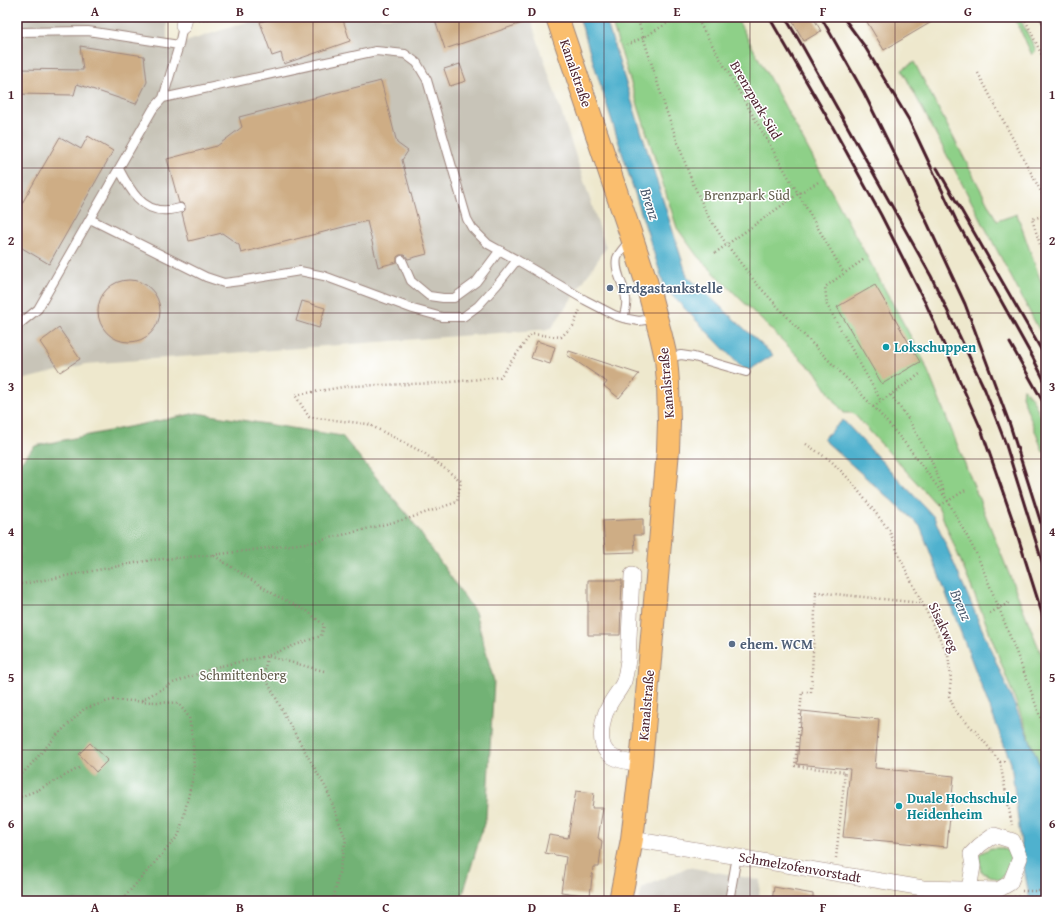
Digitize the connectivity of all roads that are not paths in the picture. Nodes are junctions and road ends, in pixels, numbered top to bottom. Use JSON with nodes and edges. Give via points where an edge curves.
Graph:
{"nodes":[{"id":1,"x":557,"y":17,"type":"edge"},
{"id":2,"x":1044,"y":17,"type":"edge"},
{"id":3,"x":1046,"y":20,"type":"edge"},
{"id":4,"x":184,"y":22,"type":"edge"},
{"id":5,"x":19,"y":32,"type":"dead end"},
{"id":6,"x":179,"y":45,"type":"junction"},
{"id":7,"x":163,"y":98,"type":"junction"},
{"id":8,"x":119,"y":169,"type":"junction"},
{"id":9,"x":180,"y":208,"type":"dead end"},
{"id":10,"x":90,"y":219,"type":"junction"},
{"id":11,"x":632,"y":238,"type":"junction"},
{"id":12,"x":500,"y":250,"type":"junction"},
{"id":13,"x":402,"y":260,"type":"dead end"},
{"id":14,"x":517,"y":260,"type":"junction"},
{"id":15,"x":656,"y":317,"type":"junction"},
{"id":16,"x":623,"y":318,"type":"junction"},
{"id":17,"x":17,"y":326,"type":"edge"},
{"id":18,"x":666,"y":358,"type":"junction"},
{"id":19,"x":746,"y":372,"type":"dead end"},
{"id":20,"x":632,"y":575,"type":"dead end"},
{"id":21,"x":640,"y":764,"type":"junction"},
{"id":22,"x":632,"y":839,"type":"junction"},
{"id":23,"x":737,"y":856,"type":"junction"},
{"id":24,"x":969,"y":890,"type":"junction"},
{"id":25,"x":1023,"y":891,"type":"road end"},
{"id":26,"x":1001,"y":896,"type":"edge"},
{"id":27,"x":620,"y":901,"type":"edge"},
{"id":28,"x":729,"y":901,"type":"edge"}],
"edges":[{"from":1,"to":11,"type":"main road","name":"Kanalstraße"},
{"from":2,"to":3,"type":"lane"},
{"from":4,"to":6,"type":"lane"},
{"from":5,"to":6,"type":"lane","via":[[88,31]]},
{"from":6,"to":7,"type":"lane"},
{"from":7,"to":8,"type":"lane","via":[[153,110]]},
{"from":7,"to":12,"type":"lane","via":[[376,51],[405,54],[417,63],[427,80],[467,219],[488,244]]},
{"from":8,"to":9,"type":"lane","via":[[143,204],[167,211]]},
{"from":8,"to":10,"type":"lane"},
{"from":10,"to":14,"type":"lane","via":[[206,277],[224,283],[300,271],[324,276],[442,317],[463,317],[478,306]]},
{"from":10,"to":17,"type":"lane","via":[[38,309]]},
{"from":11,"to":15,"type":"main road","name":"Kanalstraße"},
{"from":11,"to":16,"type":"lane","via":[[617,260],[626,299]]},
{"from":12,"to":13,"type":"lane","via":[[476,282],[454,298],[429,296],[411,280]]},
{"from":12,"to":14,"type":"lane"},
{"from":14,"to":16,"type":"lane","via":[[585,300]]},
{"from":15,"to":16,"type":"lane","via":[[639,321]]},
{"from":15,"to":18,"type":"main road","name":"Kanalstraße"},
{"from":18,"to":19,"type":"lane","via":[[681,355],[694,357]]},
{"from":18,"to":21,"type":"main road","name":"Kanalstraße","via":[[668,450]]},
{"from":20,"to":21,"type":"street","name":"Kanalstraße","via":[[627,671],[607,708],[602,743],[606,752],[615,758]]},
{"from":21,"to":22,"type":"main road","name":"Kanalstraße"},
{"from":22,"to":23,"type":"street","name":"Schmelzofenvorstadt"},
{"from":22,"to":27,"type":"main road","name":"Kanalstraße"},
{"from":23,"to":24,"type":"street","name":"Schmelzofenvorstadt","via":[[923,888]]},
{"from":23,"to":28,"type":"lane"},
{"from":24,"to":26,"type":"street","name":"Schmelzofenvorstadt"},
{"from":24,"to":26,"type":"street","via":[[973,866],[971,854],[994,835],[1012,841],[1020,858],[1010,883]]},
{"from":25,"to":26,"type":"street","name":"Schmelzofenvorstadt"}]}
